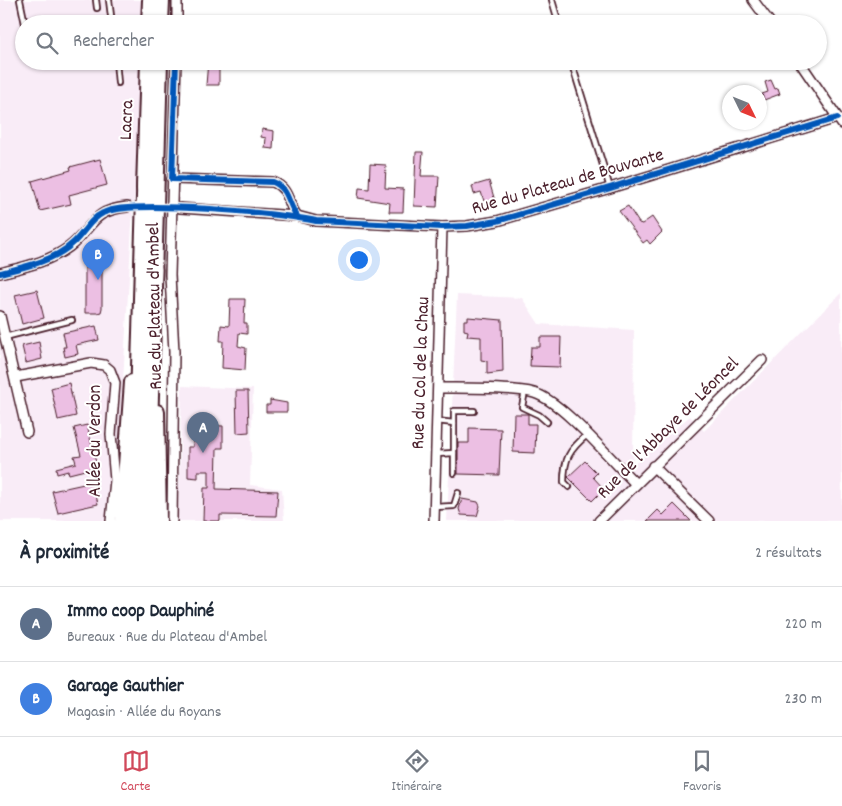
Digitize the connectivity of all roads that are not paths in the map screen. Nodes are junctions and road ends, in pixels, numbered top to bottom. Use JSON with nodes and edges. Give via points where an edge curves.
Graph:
{"nodes":[{"id":1,"x":20,"y":0,"type":"edge"},
{"id":2,"x":96,"y":0,"type":"edge"},
{"id":3,"x":110,"y":0,"type":"edge"},
{"id":4,"x":150,"y":0,"type":"edge"},
{"id":5,"x":162,"y":0,"type":"edge"},
{"id":6,"x":178,"y":0,"type":"edge"},
{"id":7,"x":552,"y":0,"type":"edge"},
{"id":8,"x":753,"y":0,"type":"edge"},
{"id":9,"x":97,"y":8,"type":"dead end"},
{"id":10,"x":23,"y":15,"type":"edge"},
{"id":11,"x":111,"y":15,"type":"edge"},
{"id":12,"x":149,"y":15,"type":"edge"},
{"id":13,"x":161,"y":15,"type":"edge"},
{"id":14,"x":177,"y":15,"type":"edge"},
{"id":15,"x":556,"y":15,"type":"edge"},
{"id":16,"x":764,"y":15,"type":"edge"},
{"id":17,"x":117,"y":70,"type":"edge"},
{"id":18,"x":148,"y":70,"type":"edge"},
{"id":19,"x":160,"y":70,"type":"edge"},
{"id":20,"x":176,"y":70,"type":"edge"},
{"id":21,"x":574,"y":70,"type":"edge"},
{"id":22,"x":805,"y":70,"type":"edge"},
{"id":23,"x":118,"y":83,"type":"dead end"},
{"id":24,"x":840,"y":121,"type":"edge"},
{"id":25,"x":145,"y":179,"type":"junction"},
{"id":26,"x":172,"y":179,"type":"junction"},
{"id":27,"x":610,"y":188,"type":"junction"},
{"id":28,"x":127,"y":208,"type":"tunnel mouth"},
{"id":29,"x":180,"y":208,"type":"tunnel mouth"},
{"id":30,"x":297,"y":216,"type":"junction"},
{"id":31,"x":442,"y":227,"type":"junction"},
{"id":32,"x":154,"y":269,"type":"junction"},
{"id":33,"x":0,"y":273,"type":"edge"},
{"id":34,"x":0,"y":316,"type":"edge"},
{"id":35,"x":72,"y":320,"type":"dead end"},
{"id":36,"x":5,"y":337,"type":"junction"},
{"id":37,"x":762,"y":360,"type":"dead end"},
{"id":38,"x":16,"y":377,"type":"junction"},
{"id":39,"x":439,"y":388,"type":"junction"},
{"id":40,"x":525,"y":391,"type":"junction"},
{"id":41,"x":474,"y":411,"type":"dead end"},
{"id":42,"x":437,"y":421,"type":"junction"},
{"id":43,"x":547,"y":422,"type":"dead end"},
{"id":44,"x":454,"y":423,"type":"junction"},
{"id":45,"x":28,"y":432,"type":"dead end"},
{"id":46,"x":587,"y":435,"type":"junction"},
{"id":47,"x":454,"y":453,"type":"junction"},
{"id":48,"x":436,"y":454,"type":"junction"},
{"id":49,"x":653,"y":466,"type":"junction"},
{"id":50,"x":454,"y":473,"type":"dead end"},
{"id":51,"x":636,"y":484,"type":"junction"},
{"id":52,"x":569,"y":487,"type":"dead end"},
{"id":53,"x":458,"y":493,"type":"dead end"},
{"id":54,"x":435,"y":507,"type":"junction"},
{"id":55,"x":111,"y":521,"type":"edge"},
{"id":56,"x":122,"y":521,"type":"edge"},
{"id":57,"x":134,"y":521,"type":"edge"},
{"id":58,"x":147,"y":521,"type":"edge"},
{"id":59,"x":159,"y":521,"type":"edge"},
{"id":60,"x":172,"y":521,"type":"edge"},
{"id":61,"x":434,"y":521,"type":"edge"},
{"id":62,"x":599,"y":521,"type":"edge"},
{"id":63,"x":709,"y":521,"type":"edge"}],
"edges":[{"from":1,"to":10,"type":"lane"},
{"from":2,"to":9,"type":"lane"},
{"from":3,"to":11,"type":"lane"},
{"from":4,"to":12,"type":"highway"},
{"from":5,"to":13,"type":"highway"},
{"from":6,"to":14,"type":"street"},
{"from":7,"to":15,"type":"lane"},
{"from":8,"to":16,"type":"street"},
{"from":17,"to":23,"type":"lane"},
{"from":18,"to":25,"type":"highway","name":"Lacra"},
{"from":19,"to":32,"type":"highway"},
{"from":20,"to":26,"type":"street","name":"Rue du Plateau d'Ambel"},
{"from":21,"to":27,"type":"lane"},
{"from":22,"to":24,"type":"street"},
{"from":24,"to":27,"type":"street","name":"Rue du Plateau de Bouvante"},
{"from":25,"to":56,"type":"highway","name":"Lacra"},
{"from":25,"to":57,"type":"highway"},
{"from":26,"to":30,"type":"street","via":[[273,182],[287,192]]},
{"from":26,"to":60,"type":"street","name":"Rue du Plateau d'Ambel"},
{"from":27,"to":31,"type":"street","name":"Rue du Plateau de Bouvante","via":[[497,221]]},
{"from":28,"to":33,"type":"street","via":[[103,213],[76,241],[53,256]]},
{"from":29,"to":30,"type":"street","name":"Rue du Plateau de Bouvante"},
{"from":30,"to":31,"type":"street","name":"Rue du Plateau de Bouvante","via":[[316,221]]},
{"from":31,"to":39,"type":"street","name":"Rue du Col de la Chau"},
{"from":32,"to":58,"type":"highway"},
{"from":32,"to":59,"type":"highway"},
{"from":34,"to":36,"type":"street"},
{"from":35,"to":36,"type":"lane"},
{"from":36,"to":38,"type":"street"},
{"from":37,"to":49,"type":"street","name":"Rue de l'Abbaye de Léoncel"},
{"from":38,"to":45,"type":"street"},
{"from":38,"to":55,"type":"street","name":"Allée du Verdon","via":[[91,363],[104,365],[110,370],[115,383],[112,434],[115,480]]},
{"from":39,"to":40,"type":"street"},
{"from":39,"to":42,"type":"street","name":"Rue du Col de la Chau"},
{"from":40,"to":43,"type":"lane","via":[[522,407]]},
{"from":40,"to":46,"type":"street","via":[[552,402]]},
{"from":41,"to":44,"type":"lane","via":[[454,411]]},
{"from":42,"to":44,"type":"lane"},
{"from":42,"to":48,"type":"street","name":"Rue du Col de la Chau"},
{"from":44,"to":47,"type":"lane"},
{"from":46,"to":51,"type":"street"},
{"from":46,"to":52,"type":"lane","via":[[575,445],[564,464],[564,482]]},
{"from":47,"to":48,"type":"lane"},
{"from":47,"to":50,"type":"lane"},
{"from":48,"to":54,"type":"street","name":"Rue du Col de la Chau"},
{"from":49,"to":51,"type":"street","name":"Rue de l'Abbaye de Léoncel"},
{"from":49,"to":63,"type":"street"},
{"from":51,"to":62,"type":"street","name":"Rue de l'Abbaye de Léoncel"},
{"from":53,"to":54,"type":"lane","via":[[454,506]]},
{"from":54,"to":61,"type":"street","name":"Rue du Col de la Chau"}]}
